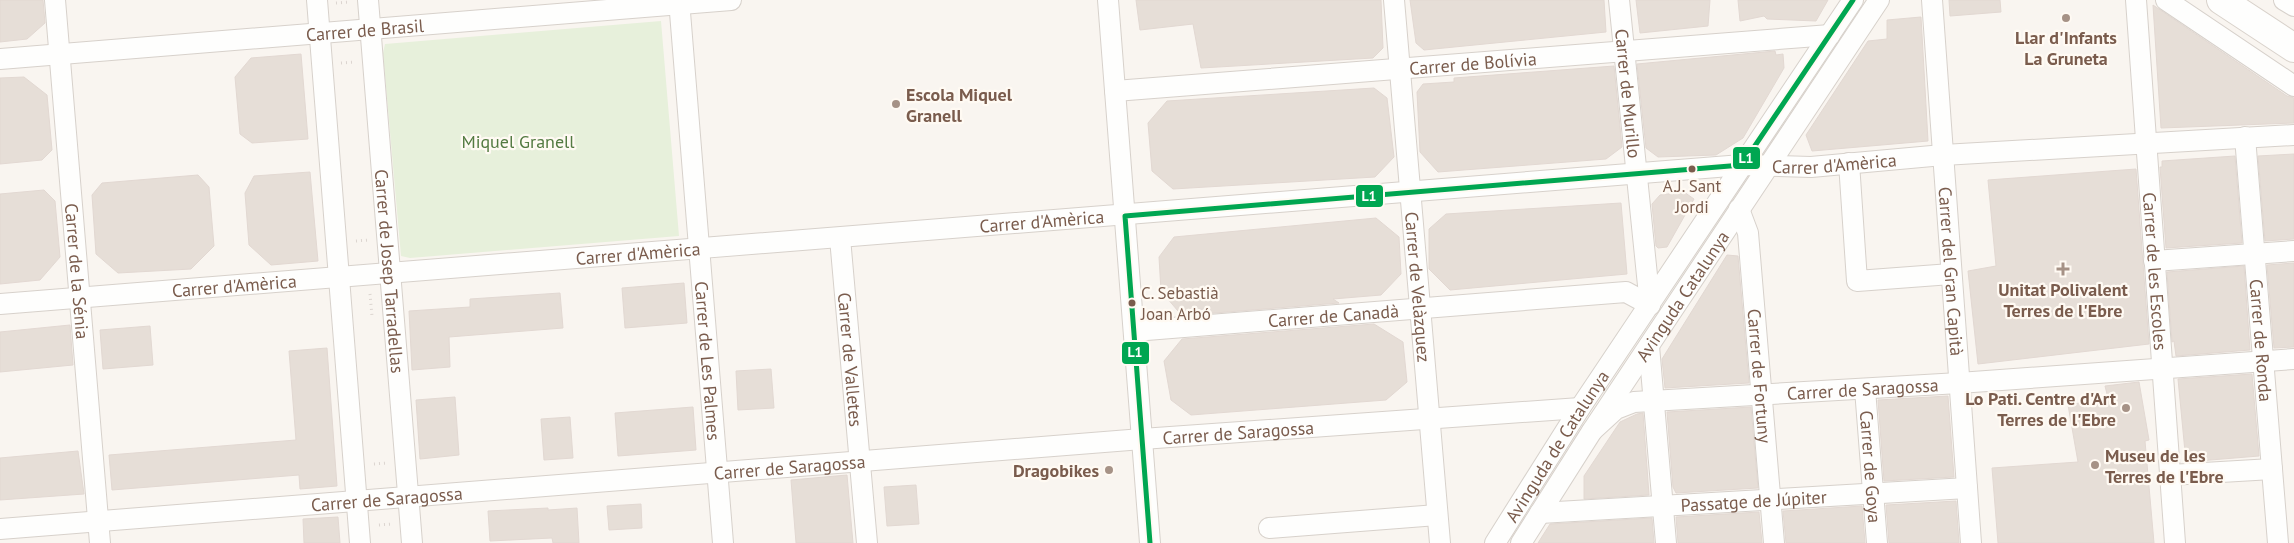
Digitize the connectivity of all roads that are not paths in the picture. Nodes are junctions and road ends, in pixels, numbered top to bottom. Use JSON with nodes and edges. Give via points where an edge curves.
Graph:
{"nodes":[{"id":1,"x":55,"y":0,"type":"edge"},
{"id":2,"x":731,"y":0,"type":"edge"},
{"id":3,"x":1108,"y":0,"type":"edge"},
{"id":4,"x":1394,"y":0,"type":"edge"},
{"id":5,"x":1619,"y":0,"type":"edge"},
{"id":6,"x":1853,"y":0,"type":"edge"},
{"id":7,"x":2136,"y":0,"type":"edge"},
{"id":8,"x":2166,"y":0,"type":"edge"},
{"id":9,"x":2221,"y":0,"type":"edge"},
{"id":10,"x":2284,"y":0,"type":"edge"},
{"id":11,"x":368,"y":1,"type":"edge"},
{"id":12,"x":317,"y":2,"type":"edge"},
{"id":13,"x":679,"y":2,"type":"edge"},
{"id":14,"x":1879,"y":2,"type":"edge"},
{"id":15,"x":1930,"y":2,"type":"edge"},
{"id":16,"x":2294,"y":6,"type":"edge"},
{"id":17,"x":370,"y":29,"type":"junction"},
{"id":18,"x":319,"y":33,"type":"junction"},
{"id":19,"x":1830,"y":35,"type":"junction"},
{"id":20,"x":2294,"y":48,"type":"edge"},
{"id":21,"x":1624,"y":52,"type":"junction"},
{"id":22,"x":59,"y":54,"type":"junction"},
{"id":23,"x":0,"y":59,"type":"edge"},
{"id":24,"x":1399,"y":70,"type":"junction"},
{"id":25,"x":2294,"y":86,"type":"edge"},
{"id":26,"x":1115,"y":91,"type":"junction"},
{"id":27,"x":2294,"y":134,"type":"edge"},
{"id":28,"x":2245,"y":137,"type":"junction"},
{"id":29,"x":2146,"y":143,"type":"junction"},
{"id":30,"x":1943,"y":155,"type":"junction"},
{"id":31,"x":1849,"y":163,"type":"junction"},
{"id":32,"x":1742,"y":165,"type":"junction"},
{"id":33,"x":1767,"y":166,"type":"junction"},
{"id":34,"x":1636,"y":175,"type":"junction"},
{"id":35,"x":1409,"y":193,"type":"junction"},
{"id":36,"x":1739,"y":209,"type":"junction"},
{"id":37,"x":1125,"y":216,"type":"junction"},
{"id":38,"x":840,"y":238,"type":"junction"},
{"id":39,"x":700,"y":249,"type":"junction"},
{"id":40,"x":2294,"y":251,"type":"edge"},
{"id":41,"x":2254,"y":254,"type":"junction"},
{"id":42,"x":2154,"y":261,"type":"junction"},
{"id":43,"x":390,"y":273,"type":"junction"},
{"id":44,"x":1951,"y":274,"type":"junction"},
{"id":45,"x":339,"y":277,"type":"junction"},
{"id":46,"x":79,"y":298,"type":"junction"},
{"id":47,"x":0,"y":304,"type":"edge"},
{"id":48,"x":1650,"y":305,"type":"junction"},
{"id":49,"x":1419,"y":309,"type":"junction"},
{"id":50,"x":1134,"y":332,"type":"junction"},
{"id":51,"x":1649,"y":346,"type":"junction"},
{"id":52,"x":2294,"y":359,"type":"edge"},
{"id":53,"x":2263,"y":362,"type":"junction"},
{"id":54,"x":2162,"y":368,"type":"junction"},
{"id":55,"x":1959,"y":383,"type":"junction"},
{"id":56,"x":1865,"y":388,"type":"junction"},
{"id":57,"x":1762,"y":395,"type":"junction"},
{"id":58,"x":1654,"y":401,"type":"junction"},
{"id":59,"x":1580,"y":408,"type":"junction"},
{"id":60,"x":1429,"y":420,"type":"junction"},
{"id":61,"x":1592,"y":431,"type":"junction"},
{"id":62,"x":1142,"y":439,"type":"junction"},
{"id":63,"x":860,"y":461,"type":"junction"},
{"id":64,"x":2272,"y":469,"type":"junction"},
{"id":65,"x":718,"y":472,"type":"junction"},
{"id":66,"x":2170,"y":476,"type":"junction"},
{"id":67,"x":1967,"y":488,"type":"junction"},
{"id":68,"x":1873,"y":493,"type":"junction"},
{"id":69,"x":408,"y":497,"type":"junction"},
{"id":70,"x":1770,"y":499,"type":"junction"},
{"id":71,"x":356,"y":501,"type":"junction"},
{"id":72,"x":1663,"y":506,"type":"junction"},
{"id":73,"x":1540,"y":513,"type":"junction"},
{"id":74,"x":1437,"y":515,"type":"junction"},
{"id":75,"x":98,"y":522,"type":"junction"},
{"id":76,"x":1269,"y":528,"type":"dead end"},
{"id":77,"x":0,"y":529,"type":"edge"},
{"id":78,"x":359,"y":535,"type":"edge"},
{"id":79,"x":100,"y":543,"type":"edge"},
{"id":80,"x":412,"y":543,"type":"edge"},
{"id":81,"x":723,"y":543,"type":"edge"},
{"id":82,"x":866,"y":543,"type":"edge"},
{"id":83,"x":1150,"y":543,"type":"edge"},
{"id":84,"x":1440,"y":543,"type":"edge"},
{"id":85,"x":1495,"y":543,"type":"edge"},
{"id":86,"x":1521,"y":543,"type":"edge"},
{"id":87,"x":1666,"y":543,"type":"edge"},
{"id":88,"x":1774,"y":543,"type":"edge"},
{"id":89,"x":1877,"y":543,"type":"edge"},
{"id":90,"x":1971,"y":543,"type":"edge"},
{"id":91,"x":2175,"y":543,"type":"edge"},
{"id":92,"x":2278,"y":543,"type":"edge"}],
"edges":[{"from":1,"to":22,"type":"street","name":"Carrer de la Sénia"},
{"from":2,"to":13,"type":"street","name":"Carrer de Brasil"},
{"from":3,"to":26,"type":"street"},
{"from":4,"to":24,"type":"street","name":"Carrer de Velàzquez"},
{"from":5,"to":21,"type":"street","name":"Carrer de Murillo"},
{"from":6,"to":19,"type":"street","name":"Avinguda de Catalunya"},
{"from":7,"to":29,"type":"street","name":"Carrer de les Escoles"},
{"from":8,"to":25,"type":"street"},
{"from":9,"to":20,"type":"street"},
{"from":10,"to":16,"type":"street"},
{"from":11,"to":17,"type":"street","name":"Carrer de Josep Tarradellas"},
{"from":12,"to":18,"type":"street"},
{"from":13,"to":17,"type":"street","name":"Carrer de Brasil"},
{"from":13,"to":39,"type":"street","name":"Carrer de Les Palmes"},
{"from":14,"to":33,"type":"street","name":"Avinguda Catalunya"},
{"from":15,"to":30,"type":"street","name":"Carrer del Gran Capità"},
{"from":17,"to":18,"type":"street","name":"Carrer de Brasil"},
{"from":17,"to":43,"type":"street","name":"Carrer de Josep Tarradellas"},
{"from":18,"to":22,"type":"street","name":"Carrer de Brasil"},
{"from":18,"to":45,"type":"street"},
{"from":19,"to":21,"type":"street","name":"Carrer de Bolívia"},
{"from":19,"to":32,"type":"street","name":"Avinguda de Catalunya"},
{"from":21,"to":24,"type":"street","name":"Carrer de Bolívia"},
{"from":21,"to":34,"type":"street","name":"Carrer de Murillo"},
{"from":22,"to":23,"type":"street","name":"Carrer de Brasil"},
{"from":22,"to":46,"type":"street","name":"Carrer de la Sénia"},
{"from":24,"to":26,"type":"street","name":"Carrer de Bolívia"},
{"from":24,"to":35,"type":"street","name":"Carrer de Velàzquez"},
{"from":26,"to":37,"type":"street"},
{"from":27,"to":28,"type":"street","name":"Carrer d'Amèrica"},
{"from":28,"to":29,"type":"street","name":"Carrer d'Amèrica"},
{"from":28,"to":41,"type":"street","name":"Carrer de Ronda"},
{"from":29,"to":30,"type":"street","name":"Carrer d'Amèrica"},
{"from":29,"to":42,"type":"street","name":"Carrer de les Escoles"},
{"from":30,"to":31,"type":"street","name":"Carrer d'Amèrica"},
{"from":30,"to":44,"type":"street","name":"Carrer del Gran Capità"},
{"from":31,"to":33,"type":"street","name":"Carrer d'Amèrica","via":[[1811,167]]},
{"from":31,"to":44,"type":"street","via":[[1857,281]]},
{"from":32,"to":33,"type":"street","name":"Carrer d'Amèrica"},
{"from":32,"to":34,"type":"street","name":"Carrer d'Amèrica"},
{"from":32,"to":48,"type":"street","name":"Avinguda de Catalunya"},
{"from":33,"to":36,"type":"street","name":"Avinguda Catalunya"},
{"from":34,"to":35,"type":"street","name":"Carrer d'Amèrica"},
{"from":34,"to":48,"type":"street","name":"Carrer de Murillo"},
{"from":35,"to":37,"type":"street","name":"Carrer d'Amèrica"},
{"from":35,"to":49,"type":"street","name":"Carrer de Velàzquez"},
{"from":36,"to":51,"type":"street","name":"Avinguda Catalunya"},
{"from":36,"to":57,"type":"street","name":"Carrer de Fortuny","via":[[1748,233]]},
{"from":37,"to":38,"type":"street","name":"Carrer d'Amèrica"},
{"from":37,"to":50,"type":"street"},
{"from":38,"to":39,"type":"street","name":"Carrer d'Amèrica"},
{"from":38,"to":63,"type":"street","name":"Carrer de Valletes"},
{"from":39,"to":43,"type":"street","name":"Carrer d'Amèrica"},
{"from":39,"to":65,"type":"street","name":"Carrer de Les Palmes"},
{"from":40,"to":41,"type":"street"},
{"from":41,"to":42,"type":"street"},
{"from":41,"to":53,"type":"street","name":"Carrer de Ronda"},
{"from":42,"to":54,"type":"street","name":"Carrer de les Escoles"},
{"from":43,"to":45,"type":"street","name":"Carrer d'Amèrica"},
{"from":43,"to":69,"type":"street","name":"Carrer de Josep Tarradellas"},
{"from":44,"to":55,"type":"street","name":"Carrer del Gran Capità"},
{"from":45,"to":46,"type":"street","name":"Carrer d'Amèrica"},
{"from":45,"to":71,"type":"street"},
{"from":46,"to":47,"type":"street","name":"Carrer d'Amèrica"},
{"from":46,"to":75,"type":"street","name":"Carrer de la Sénia"},
{"from":48,"to":49,"type":"street","name":"Carrer de Canadà","via":[[1626,292]]},
{"from":48,"to":59,"type":"street","name":"Avinguda de Catalunya"},
{"from":49,"to":50,"type":"street","name":"Carrer de Canadà"},
{"from":49,"to":60,"type":"street","name":"Carrer de Velàzquez"},
{"from":50,"to":62,"type":"street"},
{"from":51,"to":58,"type":"street"},
{"from":51,"to":61,"type":"street","name":"Avinguda Catalunya"},
{"from":52,"to":53,"type":"street","name":"Carrer de Saragossa"},
{"from":53,"to":54,"type":"street","name":"Carrer de Saragossa"},
{"from":53,"to":64,"type":"street","name":"Carrer de Ronda"},
{"from":54,"to":55,"type":"street","name":"Carrer de Saragossa"},
{"from":54,"to":66,"type":"street","name":"Carrer de les Escoles"},
{"from":55,"to":56,"type":"street","name":"Carrer de Saragossa"},
{"from":55,"to":67,"type":"street","name":"Carrer del Gran Capità"},
{"from":56,"to":57,"type":"street","name":"Carrer de Saragossa"},
{"from":56,"to":68,"type":"street","name":"Carrer de Goya"},
{"from":57,"to":58,"type":"street","name":"Carrer de Saragossa"},
{"from":57,"to":70,"type":"street","name":"Carrer de Fortuny"},
{"from":58,"to":61,"type":"street","name":"Carrer de Saragossa","via":[[1634,402],[1616,409]]},
{"from":58,"to":72,"type":"street"},
{"from":59,"to":60,"type":"street","name":"Carrer de Saragossa"},
{"from":59,"to":85,"type":"street","name":"Avinguda de Catalunya"},
{"from":60,"to":62,"type":"street","name":"Carrer de Saragossa"},
{"from":60,"to":74,"type":"street","name":"Carrer de Velàzquez"},
{"from":61,"to":73,"type":"street","name":"Avinguda Catalunya"},
{"from":62,"to":63,"type":"street","name":"Carrer de Saragossa"},
{"from":62,"to":83,"type":"street"},
{"from":63,"to":65,"type":"street","name":"Carrer de Saragossa"},
{"from":63,"to":82,"type":"street","name":"Carrer de Valletes"},
{"from":64,"to":66,"type":"street"},
{"from":64,"to":92,"type":"street","name":"Carrer de Ronda"},
{"from":65,"to":69,"type":"street","name":"Carrer de Saragossa"},
{"from":65,"to":81,"type":"street","name":"Carrer de Les Palmes"},
{"from":66,"to":91,"type":"street","name":"Carrer de les Escoles"},
{"from":67,"to":68,"type":"street","name":"Passatge de Júpiter"},
{"from":67,"to":90,"type":"street","name":"Carrer del Gran Capità"},
{"from":68,"to":70,"type":"street","name":"Passatge de Júpiter"},
{"from":68,"to":89,"type":"street","name":"Carrer de Goya"},
{"from":69,"to":71,"type":"street","name":"Carrer de Saragossa"},
{"from":69,"to":80,"type":"street","name":"Carrer de Josep Tarradellas"},
{"from":70,"to":72,"type":"street","name":"Passatge de Júpiter"},
{"from":70,"to":88,"type":"street","name":"Carrer de Fortuny"},
{"from":71,"to":75,"type":"street","name":"Carrer de Saragossa"},
{"from":71,"to":78,"type":"street"},
{"from":72,"to":73,"type":"street","name":"Passatge de Júpiter"},
{"from":72,"to":87,"type":"street"},
{"from":73,"to":86,"type":"street","name":"Avinguda Catalunya"},
{"from":74,"to":76,"type":"street"},
{"from":74,"to":84,"type":"street","name":"Carrer de Velàzquez"},
{"from":75,"to":77,"type":"street","name":"Carrer de Saragossa"},
{"from":75,"to":79,"type":"street","name":"Carrer de la Sénia"}]}
